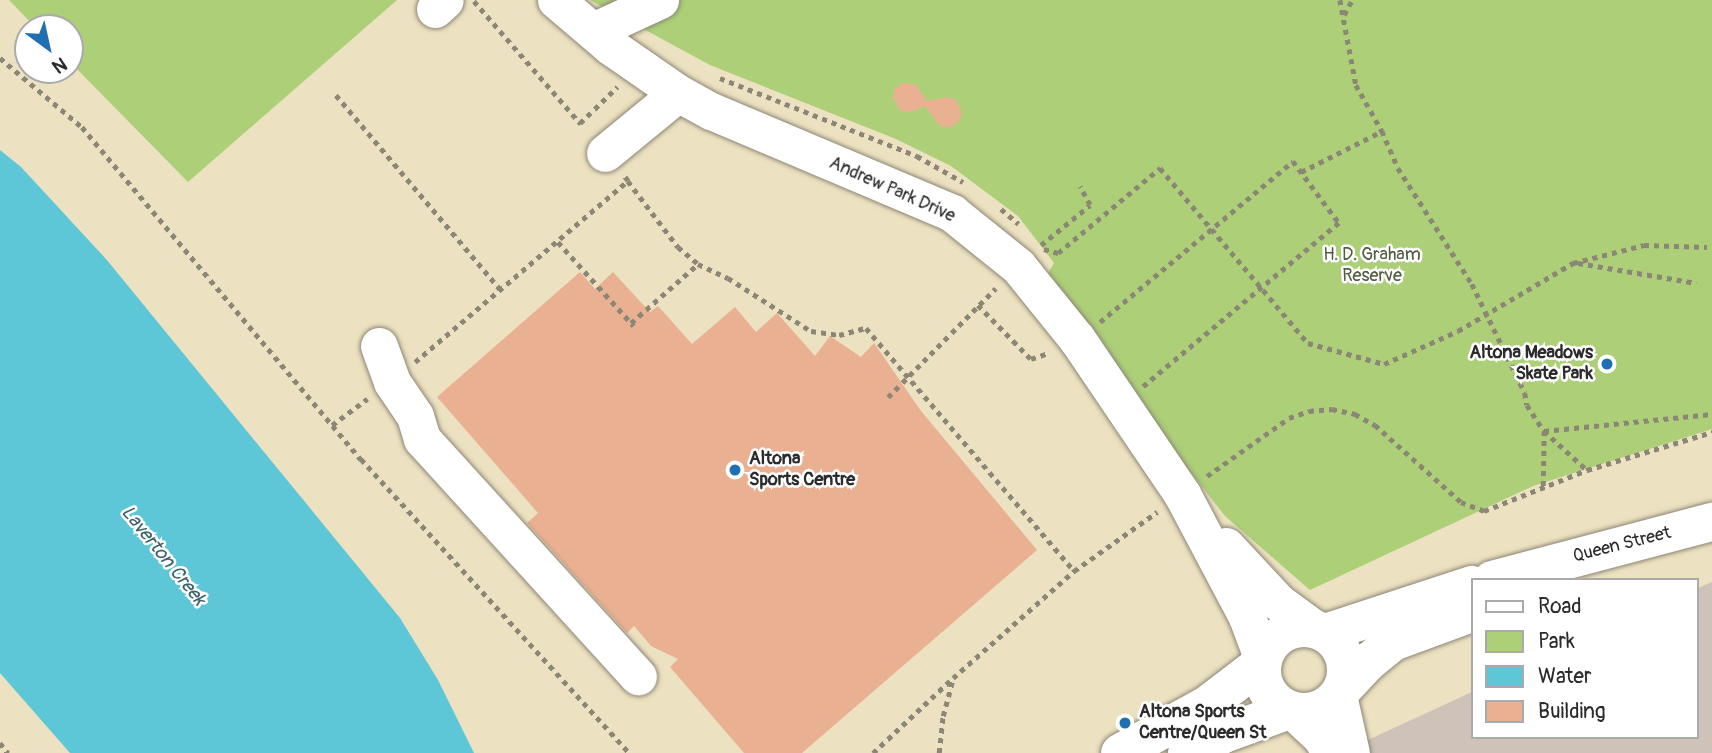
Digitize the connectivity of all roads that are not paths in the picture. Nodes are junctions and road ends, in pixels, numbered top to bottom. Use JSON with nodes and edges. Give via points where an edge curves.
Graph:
{"nodes":[{"id":1,"x":556,"y":0,"type":"edge"},
{"id":2,"x":660,"y":0,"type":"edge"},
{"id":3,"x":593,"y":31,"type":"junction"},
{"id":4,"x":678,"y":93,"type":"junction"},
{"id":5,"x":605,"y":153,"type":"road end"},
{"id":6,"x":379,"y":346,"type":"dead end"},
{"id":7,"x":1182,"y":494,"type":"junction"},
{"id":8,"x":1712,"y":523,"type":"edge"},
{"id":9,"x":1500,"y":578,"type":"edge"},
{"id":10,"x":1586,"y":578,"type":"edge"},
{"id":11,"x":1470,"y":586,"type":"edge"},
{"id":12,"x":1470,"y":614,"type":"edge"},
{"id":13,"x":1320,"y":631,"type":"junction"},
{"id":14,"x":1262,"y":662,"type":"junction"},
{"id":15,"x":638,"y":676,"type":"dead end"},
{"id":16,"x":1339,"y":693,"type":"junction"},
{"id":17,"x":1291,"y":710,"type":"junction"},
{"id":18,"x":1120,"y":753,"type":"edge"},
{"id":19,"x":1187,"y":753,"type":"edge"},
{"id":20,"x":1331,"y":753,"type":"edge"},
{"id":21,"x":1350,"y":753,"type":"edge"}],
"edges":[{"from":1,"to":3,"type":"lane","name":"Andrew Park Drive"},
{"from":2,"to":3,"type":"lane"},
{"from":3,"to":4,"type":"lane","name":"Andrew Park Drive"},
{"from":4,"to":5,"type":"lane"},
{"from":4,"to":7,"type":"lane","name":"Andrew Park Drive","via":[[952,213],[1094,332]]},
{"from":6,"to":15,"type":"lane","via":[[422,439]]},
{"from":7,"to":13,"type":"lane","name":"Andrew Park Drive","via":[[1252,577]]},
{"from":7,"to":14,"type":"lane","name":"Andrew Park Drive","via":[[1247,617]]},
{"from":8,"to":9,"type":"main road","name":"Queen Street"},
{"from":8,"to":10,"type":"main road","name":"Queen Street"},
{"from":11,"to":13,"type":"main road"},
{"from":12,"to":16,"type":"main road","via":[[1392,642]]},
{"from":13,"to":14,"type":"main road","via":[[1302,628],[1277,637]]},
{"from":13,"to":16,"type":"main road","via":[[1343,653],[1346,679]]},
{"from":14,"to":17,"type":"main road","via":[[1267,691]]},
{"from":14,"to":18,"type":"main road","via":[[1206,705]]},
{"from":16,"to":17,"type":"main road","via":[[1318,710]]},
{"from":16,"to":21,"type":"lane"},
{"from":17,"to":19,"type":"main road"},
{"from":17,"to":20,"type":"lane","via":[[1320,736]]}]}
